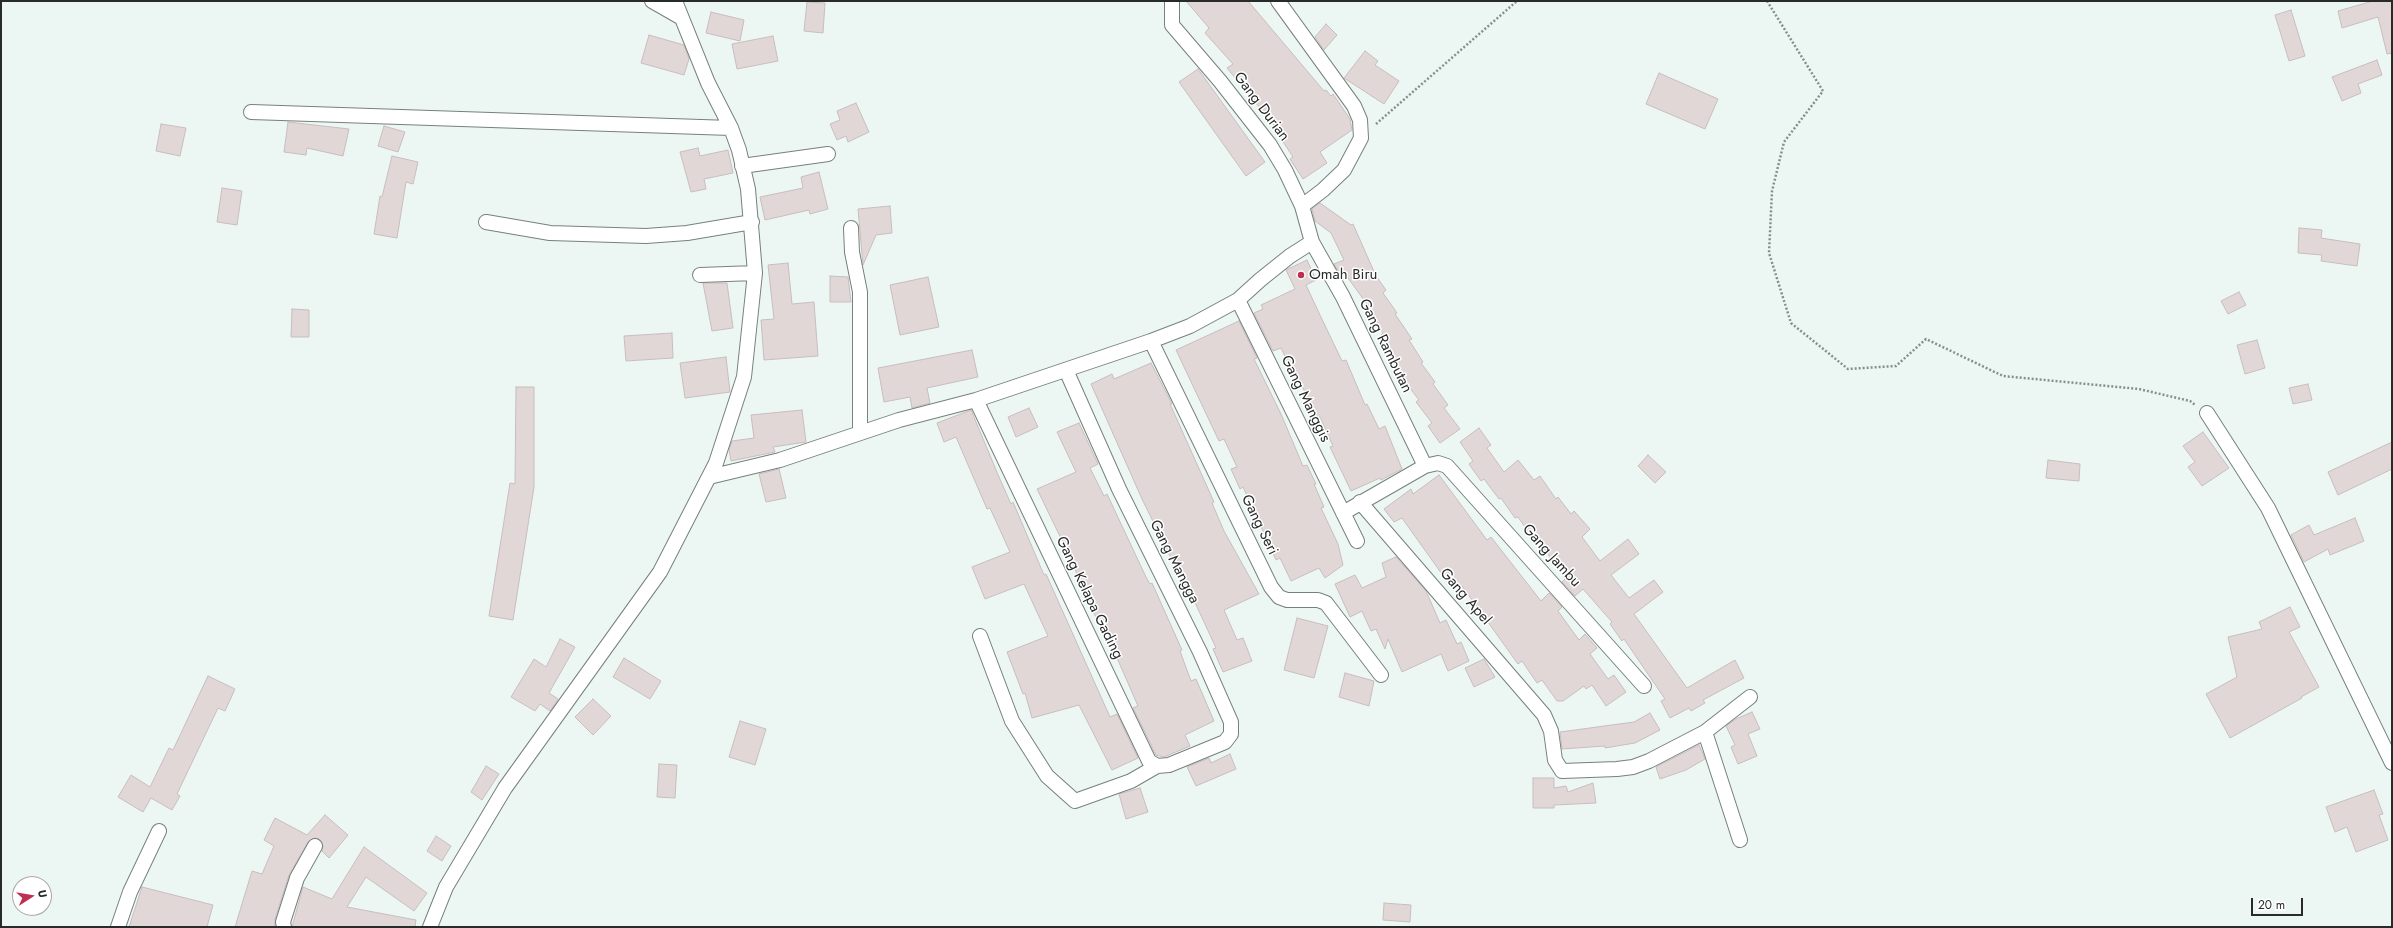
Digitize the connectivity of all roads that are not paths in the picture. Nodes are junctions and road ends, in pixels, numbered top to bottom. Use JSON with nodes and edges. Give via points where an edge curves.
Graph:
{"nodes":[{"id":1,"x":652,"y":1,"type":"edge"},
{"id":2,"x":675,"y":1,"type":"edge"},
{"id":3,"x":1172,"y":1,"type":"edge"},
{"id":4,"x":1278,"y":1,"type":"edge"},
{"id":5,"x":680,"y":16,"type":"junction"},
{"id":6,"x":251,"y":112,"type":"dead end"},
{"id":7,"x":731,"y":128,"type":"junction"},
{"id":8,"x":828,"y":154,"type":"dead end"},
{"id":9,"x":742,"y":166,"type":"junction"},
{"id":10,"x":1302,"y":206,"type":"junction"},
{"id":11,"x":486,"y":222,"type":"dead end"},
{"id":12,"x":752,"y":222,"type":"junction"},
{"id":13,"x":851,"y":228,"type":"dead end"},
{"id":14,"x":1312,"y":242,"type":"junction"},
{"id":15,"x":755,"y":273,"type":"junction"},
{"id":16,"x":700,"y":275,"type":"dead end"},
{"id":17,"x":1238,"y":300,"type":"junction"},
{"id":18,"x":1151,"y":341,"type":"junction"},
{"id":19,"x":1066,"y":370,"type":"junction"},
{"id":20,"x":976,"y":400,"type":"junction"},
{"id":21,"x":2207,"y":413,"type":"road end"},
{"id":22,"x":860,"y":433,"type":"junction"},
{"id":23,"x":1425,"y":466,"type":"junction"},
{"id":24,"x":709,"y":477,"type":"junction"},
{"id":25,"x":1360,"y":502,"type":"junction"},
{"id":26,"x":1342,"y":512,"type":"junction"},
{"id":27,"x":1357,"y":541,"type":"dead end"},
{"id":28,"x":980,"y":636,"type":"dead end"},
{"id":29,"x":1381,"y":675,"type":"dead end"},
{"id":30,"x":1644,"y":686,"type":"dead end"},
{"id":31,"x":1750,"y":697,"type":"dead end"},
{"id":32,"x":1705,"y":732,"type":"junction"},
{"id":33,"x":2392,"y":763,"type":"edge"},
{"id":34,"x":1157,"y":766,"type":"junction"},
{"id":35,"x":159,"y":831,"type":"dead end"},
{"id":36,"x":1740,"y":840,"type":"dead end"},
{"id":37,"x":315,"y":846,"type":"dead end"},
{"id":38,"x":118,"y":927,"type":"edge"},
{"id":39,"x":284,"y":927,"type":"edge"},
{"id":40,"x":430,"y":927,"type":"edge"}],
"edges":[{"from":1,"to":5,"type":"street"},
{"from":2,"to":5,"type":"street"},
{"from":3,"to":10,"type":"street","name":"Gang Durian","via":[[1172,25],[1216,75],[1270,145]]},
{"from":4,"to":10,"type":"street","via":[[1354,106],[1360,120],[1360,138],[1344,170]]},
{"from":5,"to":7,"type":"street","via":[[708,83]]},
{"from":6,"to":7,"type":"street"},
{"from":7,"to":9,"type":"street"},
{"from":8,"to":9,"type":"street"},
{"from":9,"to":12,"type":"street"},
{"from":10,"to":14,"type":"street","name":"Gang Durian"},
{"from":11,"to":12,"type":"street","via":[[550,233],[646,236],[687,234]]},
{"from":12,"to":15,"type":"street"},
{"from":13,"to":22,"type":"street","via":[[852,252],[860,292]]},
{"from":14,"to":17,"type":"street","via":[[1284,260]]},
{"from":14,"to":23,"type":"street","name":"Gang Rambutan","via":[[1342,297]]},
{"from":15,"to":16,"type":"street"},
{"from":15,"to":24,"type":"street","via":[[744,377]]},
{"from":17,"to":18,"type":"street","via":[[1190,326]]},
{"from":17,"to":26,"type":"street","name":"Gang Manggis"},
{"from":18,"to":19,"type":"street"},
{"from":18,"to":29,"type":"street","name":"Gang Seri","via":[[1271,587],[1279,597],[1287,600],[1318,600],[1326,603]]},
{"from":19,"to":20,"type":"street"},
{"from":19,"to":34,"type":"street","name":"Gang Mangga","via":[[1119,489],[1200,652],[1231,722],[1232,734],[1225,742],[1169,765]]},
{"from":20,"to":22,"type":"street"},
{"from":20,"to":34,"type":"street","name":"Gang Kelapa Gading","via":[[1149,761]]},
{"from":21,"to":33,"type":"street","via":[[2268,508]]},
{"from":22,"to":24,"type":"street","via":[[780,460]]},
{"from":23,"to":25,"type":"street"},
{"from":23,"to":30,"type":"street","name":"Gang Jambu","via":[[1438,463],[1447,466]]},
{"from":24,"to":40,"type":"street","via":[[660,572],[506,788],[446,887]]},
{"from":25,"to":26,"type":"street"},
{"from":25,"to":32,"type":"street","name":"Gang Apel","via":[[1544,715],[1551,731],[1555,760],[1562,771],[1634,767]]},
{"from":26,"to":27,"type":"street","name":"Gang Manggis"},
{"from":28,"to":34,"type":"street","via":[[1012,721],[1047,776],[1075,800],[1130,781]]},
{"from":31,"to":32,"type":"street"},
{"from":32,"to":36,"type":"street"},
{"from":35,"to":38,"type":"street","via":[[130,892]]},
{"from":37,"to":39,"type":"street","via":[[298,878],[282,922]]}]}
